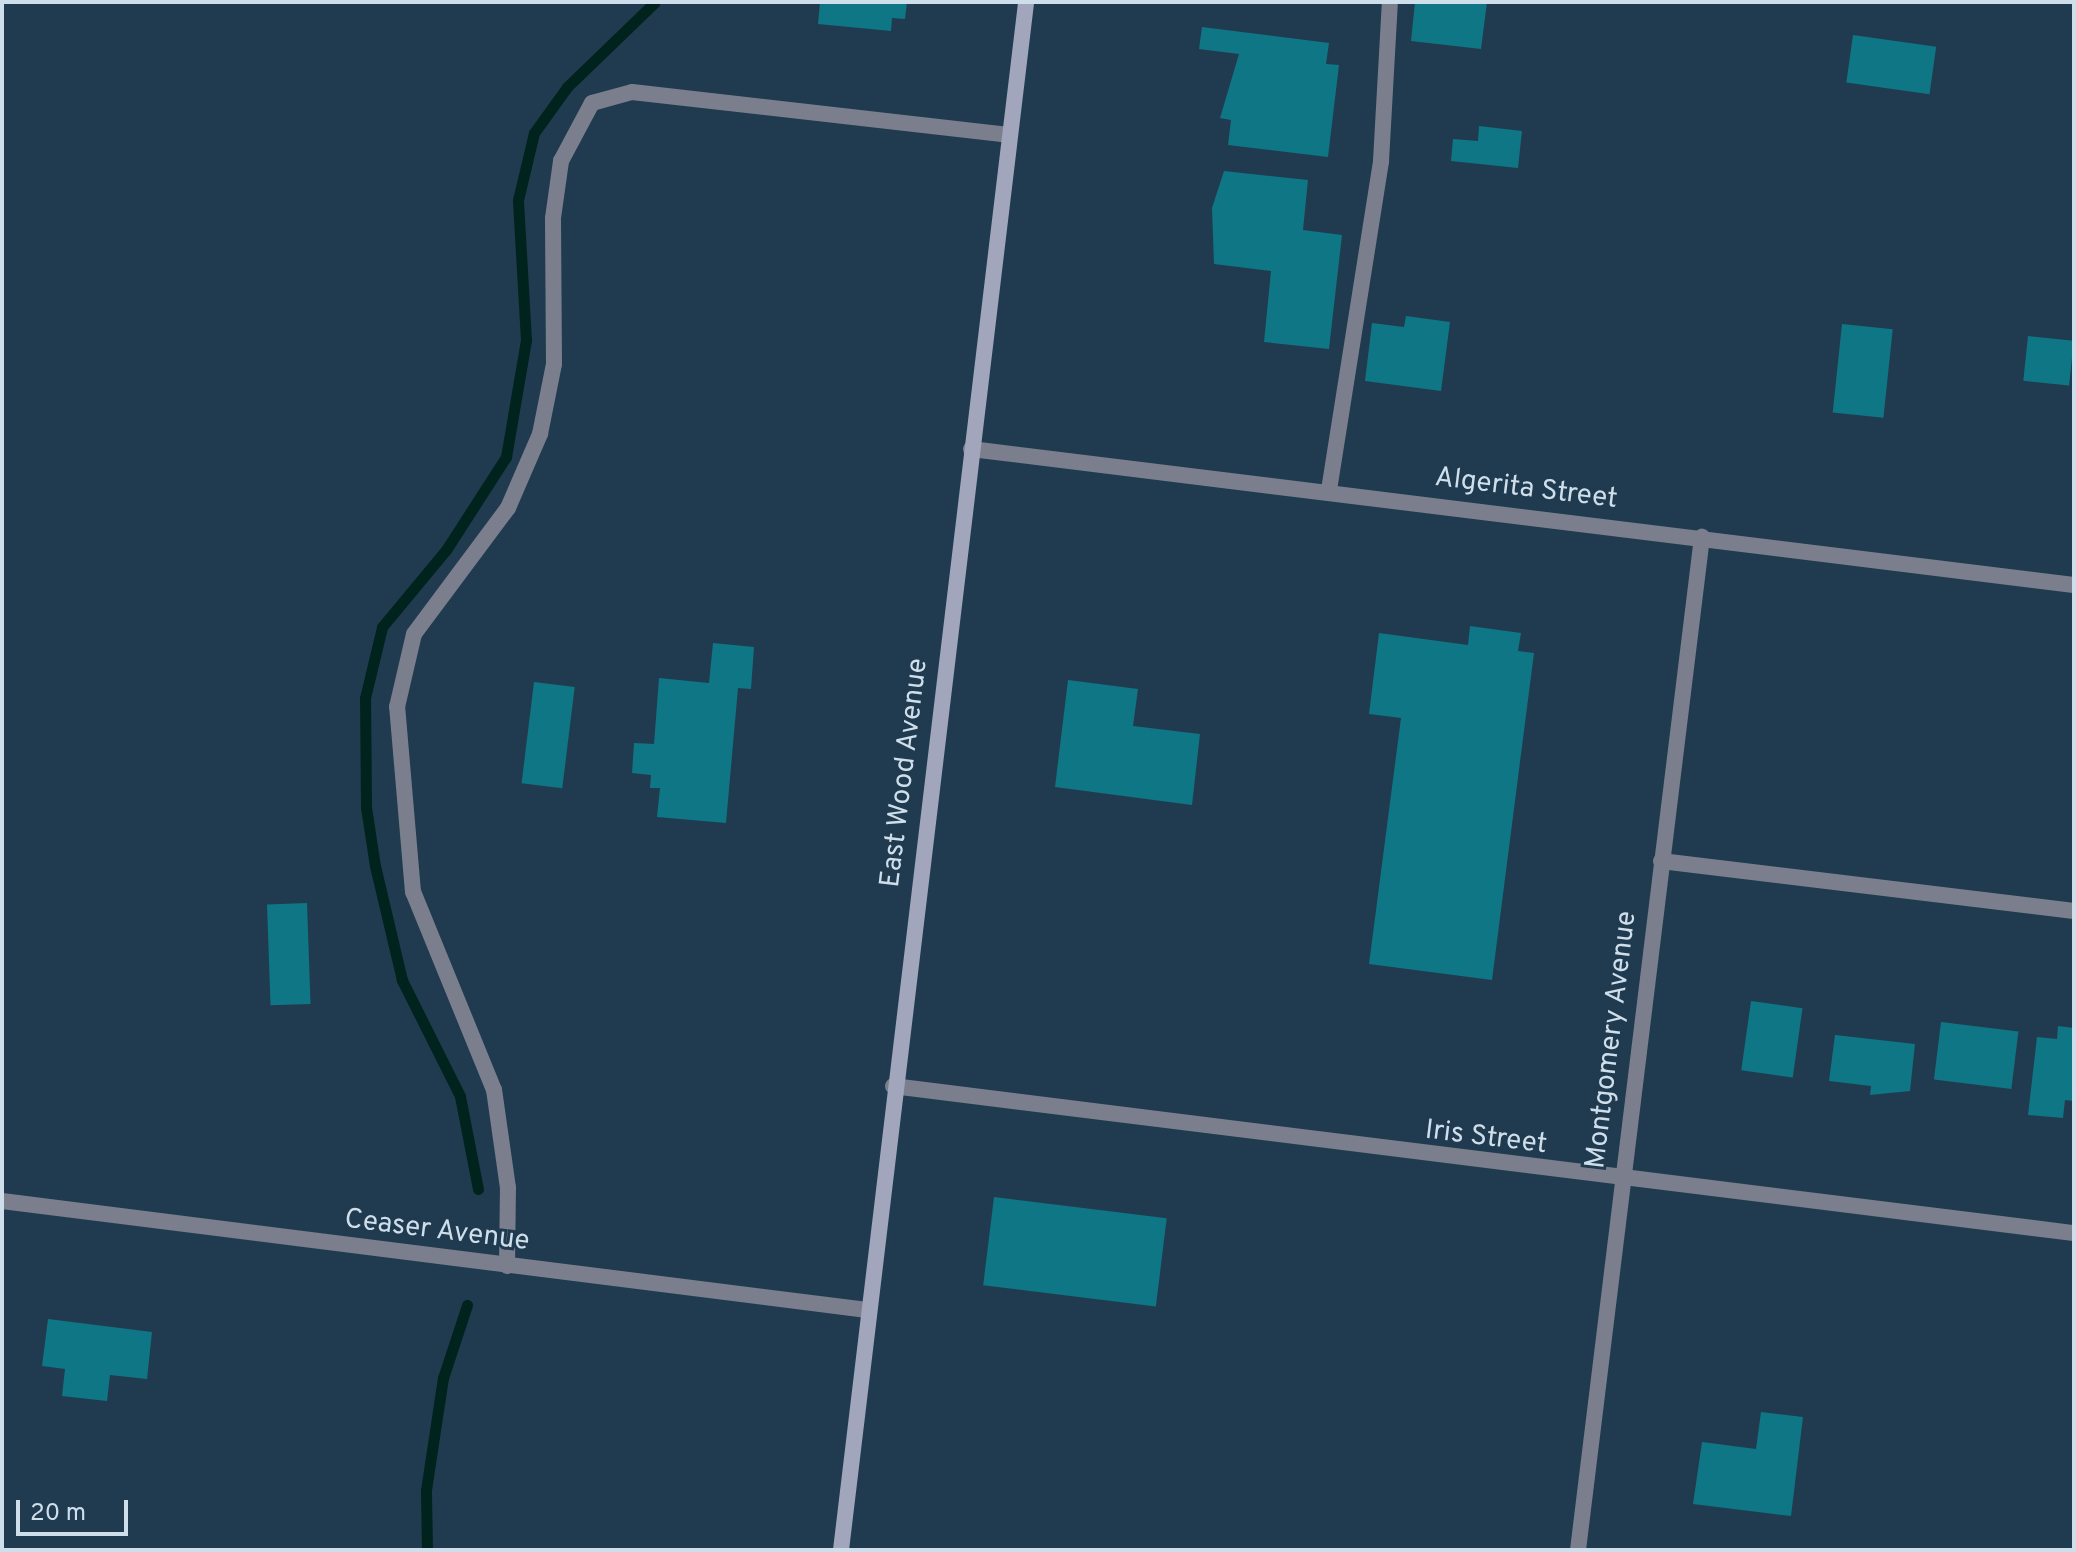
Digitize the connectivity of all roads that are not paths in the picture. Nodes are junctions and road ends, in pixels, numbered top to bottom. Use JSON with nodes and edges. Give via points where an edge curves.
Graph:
{"nodes":[{"id":1,"x":1026,"y":2,"type":"edge"},
{"id":2,"x":1390,"y":2,"type":"edge"},
{"id":3,"x":1009,"y":135,"type":"junction"},
{"id":4,"x":971,"y":449,"type":"junction"},
{"id":5,"x":1329,"y":490,"type":"junction"},
{"id":6,"x":1702,"y":537,"type":"junction"},
{"id":7,"x":2074,"y":585,"type":"edge"},
{"id":8,"x":1661,"y":861,"type":"junction"},
{"id":9,"x":2074,"y":911,"type":"edge"},
{"id":10,"x":893,"y":1086,"type":"junction"},
{"id":11,"x":1620,"y":1181,"type":"junction"},
{"id":12,"x":2,"y":1201,"type":"edge"},
{"id":13,"x":2074,"y":1233,"type":"edge"},
{"id":14,"x":507,"y":1266,"type":"junction"},
{"id":15,"x":867,"y":1310,"type":"junction"},
{"id":16,"x":841,"y":1550,"type":"edge"},
{"id":17,"x":1578,"y":1550,"type":"edge"}],
"edges":[{"from":1,"to":3,"type":"main road","name":"East Wood Avenue"},
{"from":2,"to":5,"type":"street","via":[[1381,161]]},
{"from":3,"to":4,"type":"main road","name":"East Wood Avenue"},
{"from":3,"to":14,"type":"street","via":[[632,92],[592,103],[561,161],[553,218],[554,364],[540,434],[508,508],[414,634],[397,707],[413,892],[494,1090],[508,1188]]},
{"from":4,"to":5,"type":"street","name":"Algerita Street"},
{"from":4,"to":10,"type":"main road","name":"East Wood Avenue"},
{"from":5,"to":6,"type":"street","name":"Algerita Street"},
{"from":6,"to":7,"type":"street","name":"Algerita Street"},
{"from":6,"to":8,"type":"street","name":"Montgomery Avenue"},
{"from":8,"to":9,"type":"street"},
{"from":8,"to":11,"type":"street","name":"Montgomery Avenue"},
{"from":10,"to":11,"type":"street","name":"Iris Street"},
{"from":10,"to":15,"type":"main road","name":"East Wood Avenue"},
{"from":11,"to":13,"type":"street","name":"Iris Street"},
{"from":11,"to":17,"type":"street","name":"Montgomery Avenue"},
{"from":12,"to":14,"type":"street","name":"Ceaser Avenue"},
{"from":14,"to":15,"type":"street","name":"Ceaser Avenue"},
{"from":15,"to":16,"type":"main road","name":"East Wood Avenue"}]}
